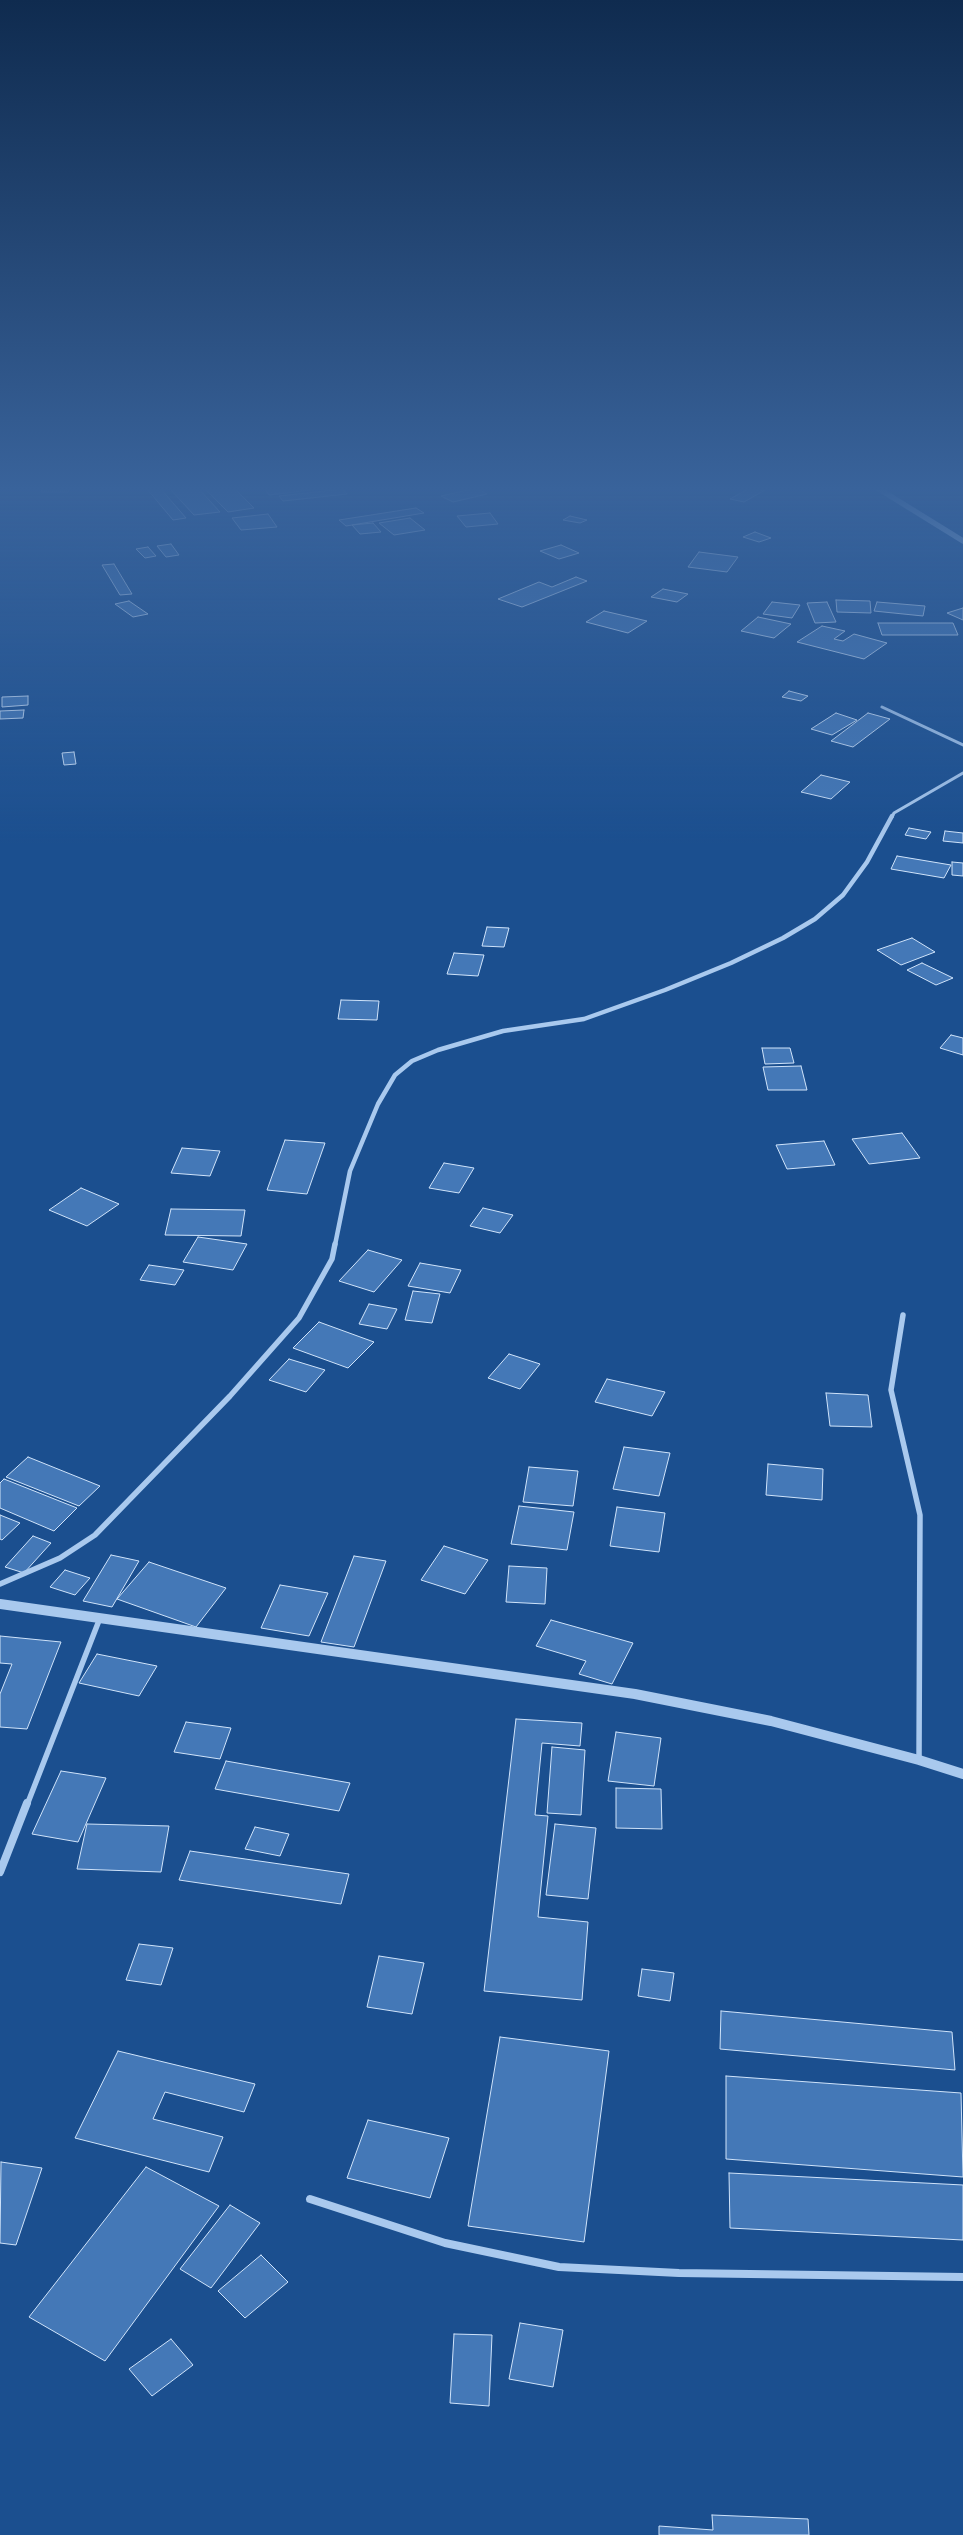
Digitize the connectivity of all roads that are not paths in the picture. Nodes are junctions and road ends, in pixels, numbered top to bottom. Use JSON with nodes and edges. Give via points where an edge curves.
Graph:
{"nodes":[{"id":1,"x":882,"y":707,"type":"dead end"},
{"id":2,"x":963,"y":745,"type":"edge"},
{"id":3,"x":963,"y":774,"type":"edge"},
{"id":4,"x":903,"y":1315,"type":"dead end"},
{"id":5,"x":0,"y":1584,"type":"edge"},
{"id":6,"x":0,"y":1604,"type":"edge"},
{"id":7,"x":100,"y":1618,"type":"junction"},
{"id":8,"x":920,"y":1760,"type":"junction"},
{"id":9,"x":963,"y":1774,"type":"edge"},
{"id":10,"x":0,"y":1872,"type":"edge"},
{"id":11,"x":310,"y":2199,"type":"dead end"},
{"id":12,"x":963,"y":2277,"type":"edge"}],
"edges":[{"from":1,"to":2,"type":"street"},
{"from":3,"to":5,"type":"street","via":[[894,813],[867,862],[843,895],[816,919],[783,938],[674,986],[584,1019],[503,1031],[438,1050],[412,1061],[395,1074],[378,1104],[350,1171],[332,1259],[299,1318],[230,1396],[95,1535],[60,1558]]},
{"from":4,"to":8,"type":"street","via":[[891,1390],[920,1515]]},
{"from":6,"to":7,"type":"street"},
{"from":7,"to":8,"type":"street","via":[[635,1694],[771,1721]]},
{"from":7,"to":10,"type":"street"},
{"from":8,"to":9,"type":"street"},
{"from":11,"to":12,"type":"street","via":[[445,2244],[559,2267],[689,2273]]}]}
